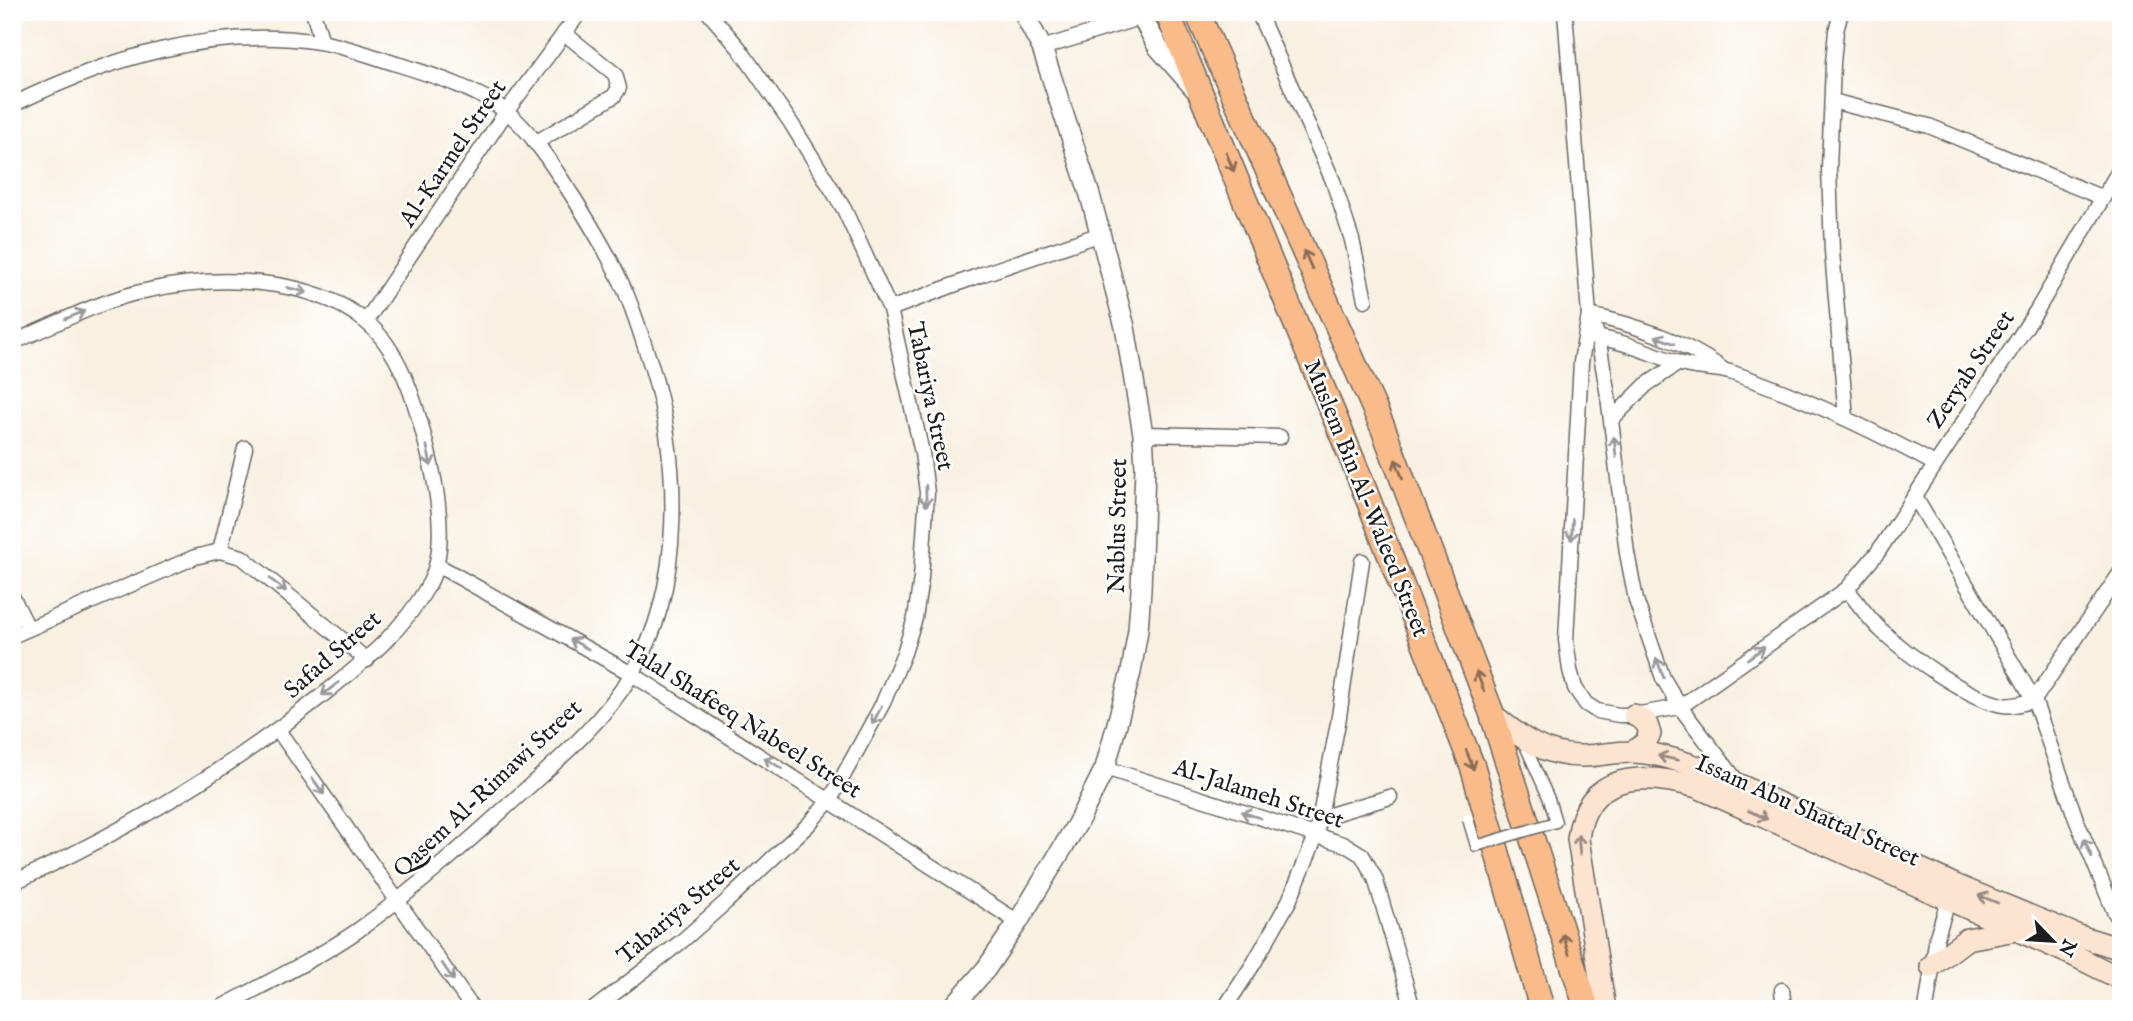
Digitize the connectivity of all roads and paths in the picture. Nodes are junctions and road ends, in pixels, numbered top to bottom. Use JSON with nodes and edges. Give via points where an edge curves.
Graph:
{"nodes":[{"id":1,"x":313,"y":12,"type":"edge"},
{"id":2,"x":580,"y":12,"type":"edge"},
{"id":3,"x":708,"y":12,"type":"edge"},
{"id":4,"x":1023,"y":12,"type":"edge"},
{"id":5,"x":1167,"y":12,"type":"edge"},
{"id":6,"x":1197,"y":12,"type":"edge"},
{"id":7,"x":1208,"y":12,"type":"edge"},
{"id":8,"x":1258,"y":12,"type":"edge"},
{"id":9,"x":1565,"y":12,"type":"edge"},
{"id":10,"x":1841,"y":12,"type":"edge"},
{"id":11,"x":1141,"y":15,"type":"edge"},
{"id":12,"x":564,"y":33,"type":"junction"},
{"id":13,"x":1210,"y":39,"type":"junction"},
{"id":14,"x":322,"y":42,"type":"junction"},
{"id":15,"x":1042,"y":48,"type":"junction"},
{"id":16,"x":1204,"y":99,"type":"junction"},
{"id":17,"x":1832,"y":101,"type":"junction"},
{"id":18,"x":12,"y":105,"type":"edge"},
{"id":19,"x":506,"y":112,"type":"junction"},
{"id":20,"x":536,"y":143,"type":"junction"},
{"id":21,"x":2121,"y":167,"type":"edge"},
{"id":22,"x":2103,"y":198,"type":"junction"},
{"id":23,"x":1101,"y":234,"type":"junction"},
{"id":24,"x":1365,"y":300,"type":"dead end"},
{"id":25,"x":890,"y":309,"type":"junction"},
{"id":26,"x":1589,"y":316,"type":"junction"},
{"id":27,"x":366,"y":321,"type":"junction"},
{"id":28,"x":1591,"y":337,"type":"junction"},
{"id":29,"x":12,"y":343,"type":"edge"},
{"id":30,"x":1679,"y":363,"type":"junction"},
{"id":31,"x":1725,"y":371,"type":"junction"},
{"id":32,"x":1846,"y":418,"type":"junction"},
{"id":33,"x":1612,"y":419,"type":"junction"},
{"id":34,"x":1143,"y":433,"type":"junction"},
{"id":35,"x":1280,"y":437,"type":"dead end"},
{"id":36,"x":245,"y":448,"type":"dead end"},
{"id":37,"x":1935,"y":464,"type":"junction"},
{"id":38,"x":1914,"y":497,"type":"junction"},
{"id":39,"x":220,"y":551,"type":"junction"},
{"id":40,"x":1362,"y":561,"type":"dead end"},
{"id":41,"x":437,"y":565,"type":"junction"},
{"id":42,"x":2121,"y":572,"type":"edge"},
{"id":43,"x":1847,"y":589,"type":"junction"},
{"id":44,"x":12,"y":596,"type":"edge"},
{"id":45,"x":28,"y":628,"type":"junction"},
{"id":46,"x":12,"y":636,"type":"edge"},
{"id":47,"x":367,"y":660,"type":"junction"},
{"id":48,"x":632,"y":674,"type":"junction"},
{"id":49,"x":2034,"y":699,"type":"junction"},
{"id":50,"x":1680,"y":707,"type":"junction"},
{"id":51,"x":1492,"y":714,"type":"junction"},
{"id":52,"x":1634,"y":715,"type":"junction"},
{"id":53,"x":278,"y":730,"type":"junction"},
{"id":54,"x":1523,"y":740,"type":"junction"},
{"id":55,"x":1633,"y":752,"type":"junction"},
{"id":56,"x":1105,"y":768,"type":"junction"},
{"id":57,"x":1740,"y":785,"type":"junction"},
{"id":58,"x":1390,"y":797,"type":"dead end"},
{"id":59,"x":830,"y":800,"type":"junction"},
{"id":60,"x":1320,"y":818,"type":"junction"},
{"id":61,"x":1468,"y":819,"type":"dead end"},
{"id":62,"x":1316,"y":836,"type":"junction"},
{"id":63,"x":12,"y":883,"type":"edge"},
{"id":64,"x":1951,"y":892,"type":"junction"},
{"id":65,"x":398,"y":900,"type":"junction"},
{"id":66,"x":1018,"y":922,"type":"junction"},
{"id":67,"x":2121,"y":922,"type":"edge"},
{"id":68,"x":2016,"y":930,"type":"junction"},
{"id":69,"x":2121,"y":949,"type":"edge"},
{"id":70,"x":1931,"y":966,"type":"junction"},
{"id":71,"x":2121,"y":979,"type":"edge"},
{"id":72,"x":1782,"y":990,"type":"dead end"},
{"id":73,"x":218,"y":1009,"type":"edge"},
{"id":74,"x":473,"y":1009,"type":"edge"},
{"id":75,"x":594,"y":1009,"type":"edge"},
{"id":76,"x":951,"y":1009,"type":"edge"},
{"id":77,"x":1224,"y":1009,"type":"edge"},
{"id":78,"x":1413,"y":1009,"type":"edge"},
{"id":79,"x":1542,"y":1009,"type":"edge"},
{"id":80,"x":1587,"y":1009,"type":"edge"},
{"id":81,"x":1605,"y":1009,"type":"edge"},
{"id":82,"x":1784,"y":1009,"type":"edge"},
{"id":83,"x":1926,"y":1009,"type":"edge"}],
"edges":[{"from":1,"to":14,"type":"street"},
{"from":2,"to":12,"type":"street","name":"Al-Karmel Street"},
{"from":3,"to":25,"type":"street","name":"Tabariya Street","via":[[792,123],[844,209]]},
{"from":4,"to":15,"type":"street","name":"Nablus Street"},
{"from":5,"to":16,"type":"highway"},
{"from":6,"to":13,"type":"highway","name":"Muslem Bin Al-Waleed Street"},
{"from":7,"to":13,"type":"street","name":"Muslem Bin Al-Waleed Street"},
{"from":8,"to":24,"type":"street","via":[[1333,181]]},
{"from":9,"to":26,"type":"street"},
{"from":10,"to":17,"type":"street"},
{"from":11,"to":15,"type":"street"},
{"from":11,"to":16,"type":"street","name":"Muslem Bin Al-Waleed Street","via":[[1158,47]]},
{"from":12,"to":19,"type":"street","name":"Al-Karmel Street"},
{"from":12,"to":20,"type":"street","via":[[615,74],[619,88],[614,96]]},
{"from":51,"to":13,"type":"highway","name":"Muslem Bin Al-Waleed Street","one_way":true,"via":[[1383,428]]},
{"from":14,"to":18,"type":"street","name":"Qasem Al-Rimawi Street","via":[[243,37],[174,47],[132,57]]},
{"from":14,"to":19,"type":"street","name":"Qasem Al-Rimawi Street","via":[[458,86]]},
{"from":15,"to":23,"type":"street","name":"Nablus Street"},
{"from":16,"to":79,"type":"highway","name":"Muslem Bin Al-Waleed Street","one_way":true,"via":[[1473,768]]},
{"from":17,"to":22,"type":"street","via":[[1929,126]]},
{"from":17,"to":32,"type":"street","via":[[1832,251]]},
{"from":19,"to":20,"type":"street","name":"Qasem Al-Rimawi Street"},
{"from":19,"to":27,"type":"street","name":"Al-Karmel Street"},
{"from":20,"to":48,"type":"street","name":"Qasem Al-Rimawi Street","via":[[570,192],[626,292],[660,393],[671,487],[670,543],[653,628]]},
{"from":21,"to":22,"type":"street","name":"Zeryab Street"},
{"from":22,"to":37,"type":"street","name":"Zeryab Street","via":[[2037,310]]},
{"from":23,"to":25,"type":"street"},
{"from":23,"to":34,"type":"street","name":"Nablus Street","via":[[1125,327]]},
{"from":25,"to":59,"type":"street","name":"Tabariya Street","one_way":true,"via":[[927,493],[921,578],[915,618],[899,665],[878,714]]},
{"from":26,"to":28,"type":"street"},
{"from":31,"to":26,"type":"street","one_way":true,"via":[[1705,355],[1621,323]]},
{"from":29,"to":27,"type":"street","name":"Safad Street","one_way":true,"via":[[76,314],[149,290],[213,282],[247,281],[311,293]]},
{"from":27,"to":41,"type":"street","name":"Safad Street","one_way":true,"via":[[387,345],[417,410],[438,511]]},
{"from":28,"to":30,"type":"street"},
{"from":28,"to":33,"type":"street"},
{"from":28,"to":52,"type":"street","one_way":true,"via":[[1581,362],[1566,640],[1575,688],[1586,704],[1607,714]]},
{"from":30,"to":31,"type":"street"},
{"from":30,"to":33,"type":"street","via":[[1646,385]]},
{"from":31,"to":32,"type":"street"},
{"from":32,"to":37,"type":"street"},
{"from":50,"to":33,"type":"street","one_way":true,"via":[[1663,678],[1636,600]]},
{"from":34,"to":35,"type":"street"},
{"from":34,"to":56,"type":"street","name":"Nablus Street","via":[[1138,630]]},
{"from":36,"to":39,"type":"street"},
{"from":37,"to":38,"type":"street","name":"Zeryab Street"},
{"from":38,"to":43,"type":"street","name":"Zeryab Street"},
{"from":38,"to":49,"type":"street"},
{"from":39,"to":45,"type":"street","via":[[195,557]]},
{"from":39,"to":47,"type":"street","one_way":true,"via":[[242,557]]},
{"from":40,"to":60,"type":"street"},
{"from":41,"to":47,"type":"street","name":"Safad Street","via":[[414,609]]},
{"from":48,"to":41,"type":"street","name":"Talal Shafeeq Nabeel Street","one_way":true},
{"from":42,"to":49,"type":"street"},
{"from":43,"to":49,"type":"street","via":[[1872,621],[1901,647],[1970,693],[2010,705]]},
{"from":50,"to":43,"type":"street","name":"Zeryab Street","one_way":true},
{"from":44,"to":45,"type":"street"},
{"from":45,"to":46,"type":"street"},
{"from":47,"to":53,"type":"street","name":"Safad Street","one_way":true},
{"from":59,"to":48,"type":"street","name":"Talal Shafeeq Nabeel Street","one_way":true},
{"from":48,"to":65,"type":"street","name":"Qasem Al-Rimawi Street","via":[[544,773]]},
{"from":67,"to":49,"type":"street","one_way":true,"via":[[2076,820]]},
{"from":50,"to":52,"type":"street"},
{"from":50,"to":57,"type":"street"},
{"from":51,"to":54,"type":"main road","name":"Issam Abu Shattal Street"},
{"from":80,"to":51,"type":"highway","name":"Muslem Bin Al-Waleed Street","one_way":true},
{"from":52,"to":55,"type":"main road","via":[[1646,722],[1650,734]]},
{"from":53,"to":63,"type":"street","name":"Safad Street","via":[[80,852]]},
{"from":53,"to":65,"type":"street","one_way":true},
{"from":54,"to":55,"type":"main road","name":"Issam Abu Shattal Street","via":[[1564,755]]},
{"from":54,"to":61,"type":"street","bridge":true,"via":[[1556,822],[1476,846]]},
{"from":57,"to":55,"type":"main road","name":"Issam Abu Shattal Street","one_way":true,"via":[[1686,763]]},
{"from":62,"to":56,"type":"street","name":"Al-Jalameh Street","one_way":true},
{"from":56,"to":66,"type":"street","name":"Nablus Street"},
{"from":57,"to":64,"type":"main road","name":"Issam Abu Shattal Street"},
{"from":58,"to":60,"type":"street"},
{"from":59,"to":66,"type":"street","name":"Talal Shafeeq Nabeel Street"},
{"from":59,"to":75,"type":"street","name":"Tabariya Street","via":[[682,941]]},
{"from":60,"to":62,"type":"street"},
{"from":62,"to":77,"type":"street","via":[[1289,901]]},
{"from":62,"to":78,"type":"street","name":"Al-Jalameh Street","via":[[1346,845],[1369,865]]},
{"from":64,"to":68,"type":"main road","name":"Issam Abu Shattal Street"},
{"from":69,"to":64,"type":"main road","name":"Issam Abu Shattal Street","one_way":true},
{"from":64,"to":70,"type":"street"},
{"from":81,"to":64,"type":"main road","name":"Issam Abu Shattal Street","one_way":true,"via":[[1578,839],[1592,799],[1622,780],[1668,778],[1697,787]]},
{"from":65,"to":73,"type":"street","name":"Qasem Al-Rimawi Street","via":[[354,933]]},
{"from":65,"to":74,"type":"street","one_way":true},
{"from":66,"to":76,"type":"street","name":"Nablus Street"},
{"from":68,"to":70,"type":"main road","via":[[1967,939]]},
{"from":68,"to":71,"type":"main road","name":"Issam Abu Shattal Street"},
{"from":70,"to":83,"type":"street"},
{"from":72,"to":82,"type":"street"}]}
